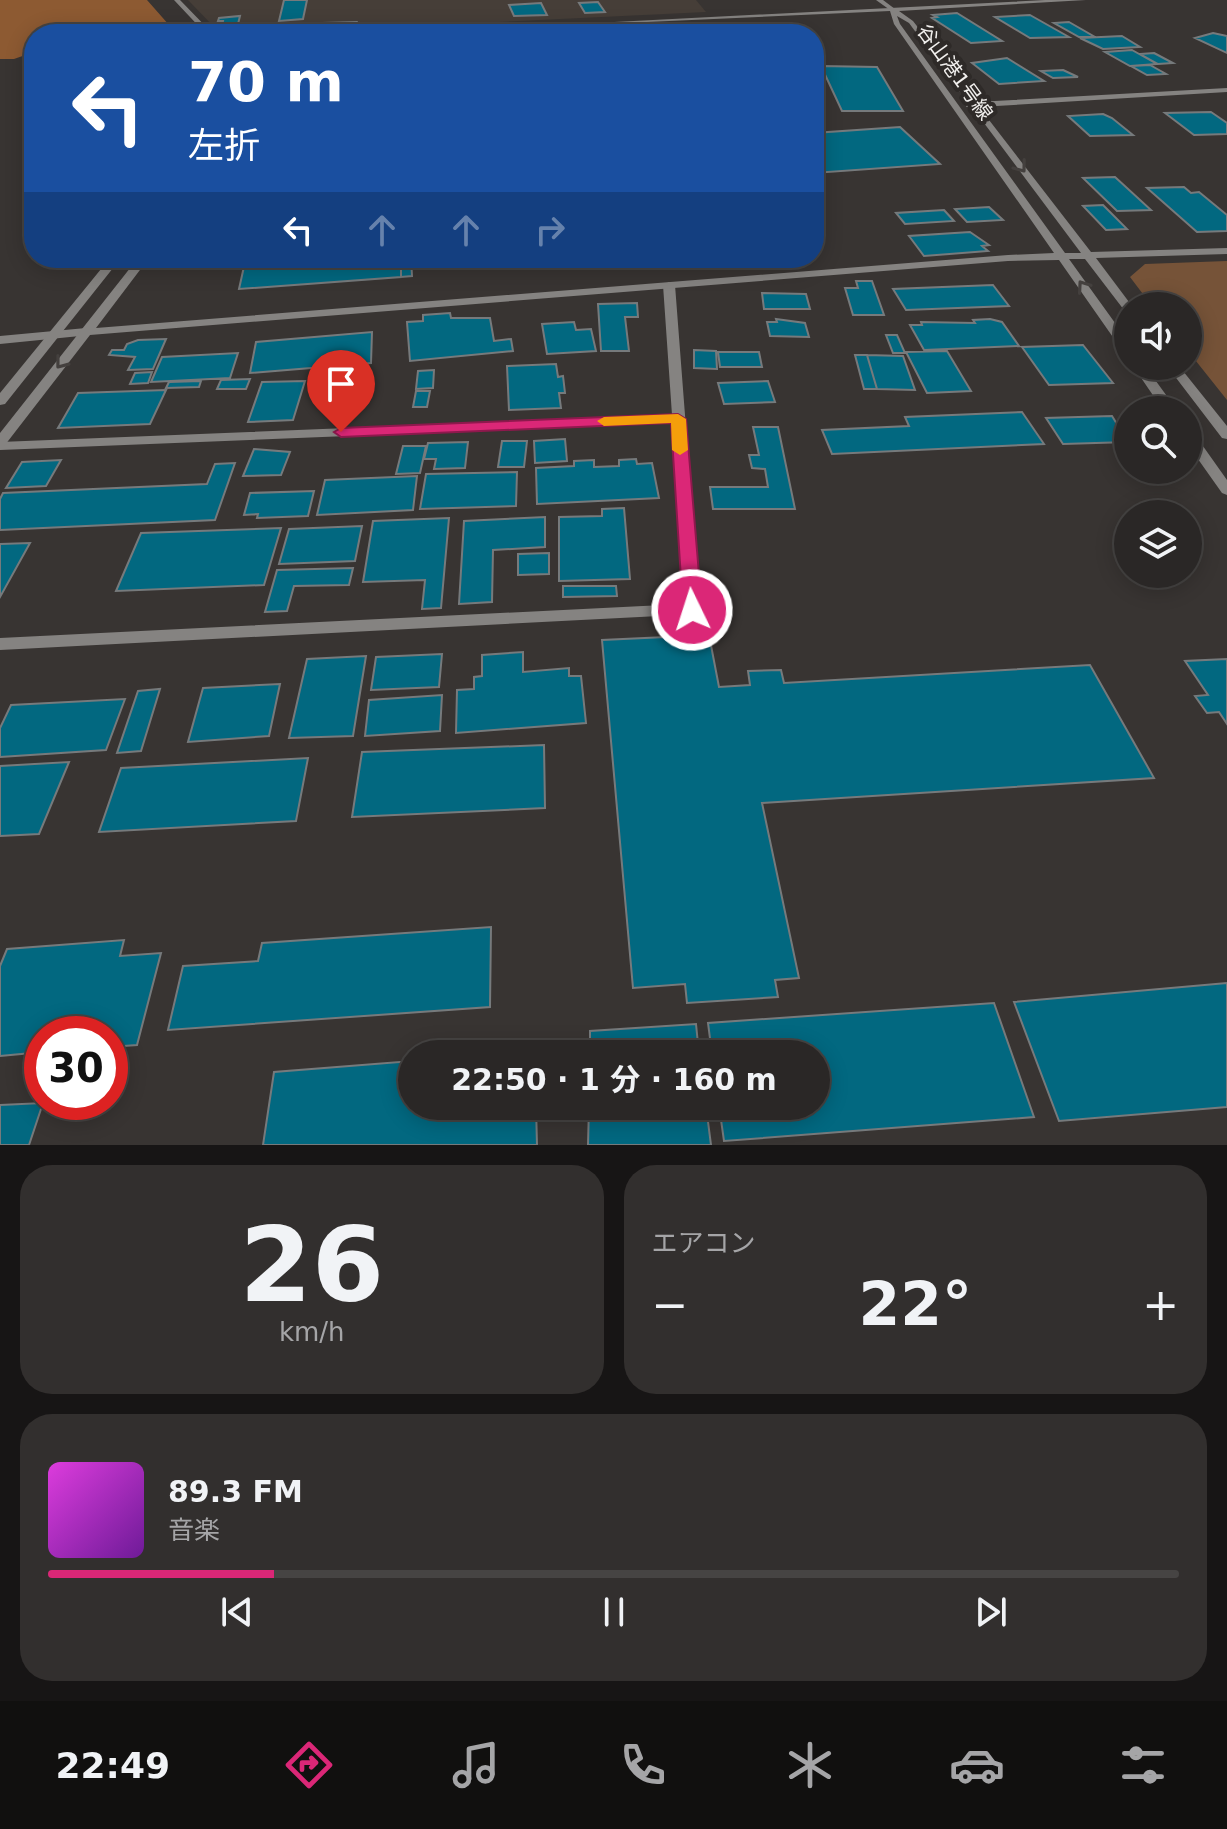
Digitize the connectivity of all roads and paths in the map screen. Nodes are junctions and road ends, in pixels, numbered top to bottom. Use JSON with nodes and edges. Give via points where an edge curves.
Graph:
{"nodes":[{"id":1,"x":177,"y":0,"type":"edge"},
{"id":2,"x":879,"y":0,"type":"edge"},
{"id":3,"x":1083,"y":0,"type":"edge"},
{"id":4,"x":892,"y":9,"type":"junction"},
{"id":5,"x":200,"y":24,"type":"edge"},
{"id":6,"x":643,"y":24,"type":"edge"},
{"id":7,"x":1227,"y":90,"type":"edge"},
{"id":8,"x":974,"y":105,"type":"junction"},
{"id":9,"x":956,"y":106,"type":"junction"},
{"id":10,"x":1227,"y":251,"type":"edge"},
{"id":11,"x":1062,"y":256,"type":"junction"},
{"id":12,"x":1087,"y":256,"type":"junction"},
{"id":13,"x":108,"y":268,"type":"edge"},
{"id":14,"x":136,"y":268,"type":"edge"},
{"id":15,"x":669,"y":285,"type":"junction"},
{"id":16,"x":1115,"y":292,"type":"edge"},
{"id":17,"x":1114,"y":330,"type":"edge"},
{"id":18,"x":86,"y":332,"type":"junction"},
{"id":19,"x":54,"y":334,"type":"junction"},
{"id":20,"x":0,"y":340,"type":"edge"},
{"id":21,"x":1184,"y":380,"type":"edge"},
{"id":22,"x":0,"y":401,"type":"edge"},
{"id":23,"x":678,"y":419,"type":"junction"},
{"id":24,"x":1227,"y":435,"type":"edge"},
{"id":25,"x":0,"y":444,"type":"edge"},
{"id":26,"x":1202,"y":455,"type":"edge"},
{"id":27,"x":1227,"y":490,"type":"edge"},
{"id":28,"x":0,"y":644,"type":"edge"}],
"edges":[{"from":1,"to":5,"type":"street"},
{"from":2,"to":4,"type":"street"},
{"from":3,"to":4,"type":"street"},
{"from":4,"to":6,"type":"street"},
{"from":4,"to":8,"type":"street","name":"谷山港1号線","via":[[911,22]]},
{"from":4,"to":9,"type":"street","name":"谷山港1号線","via":[[897,24]]},
{"from":7,"to":8,"type":"street"},
{"from":8,"to":9,"type":"street"},
{"from":8,"to":12,"type":"street","name":"谷山港1号線","one_way":true},
{"from":9,"to":11,"type":"street","name":"谷山港1号線"},
{"from":10,"to":12,"type":"street"},
{"from":11,"to":12,"type":"street"},
{"from":11,"to":15,"type":"street"},
{"from":17,"to":11,"type":"street","name":"谷山港1号線","one_way":true},
{"from":12,"to":16,"type":"street","name":"谷山港1号線"},
{"from":13,"to":19,"type":"street"},
{"from":14,"to":18,"type":"street"},
{"from":15,"to":18,"type":"street"},
{"from":15,"to":23,"type":"street"},
{"from":18,"to":19,"type":"street"},
{"from":18,"to":25,"type":"street","one_way":true},
{"from":19,"to":20,"type":"street"},
{"from":19,"to":22,"type":"street"},
{"from":21,"to":24,"type":"street"},
{"from":23,"to":25,"type":"street"},
{"from":23,"to":28,"type":"street","via":[[692,610]]},
{"from":26,"to":27,"type":"street"}]}
